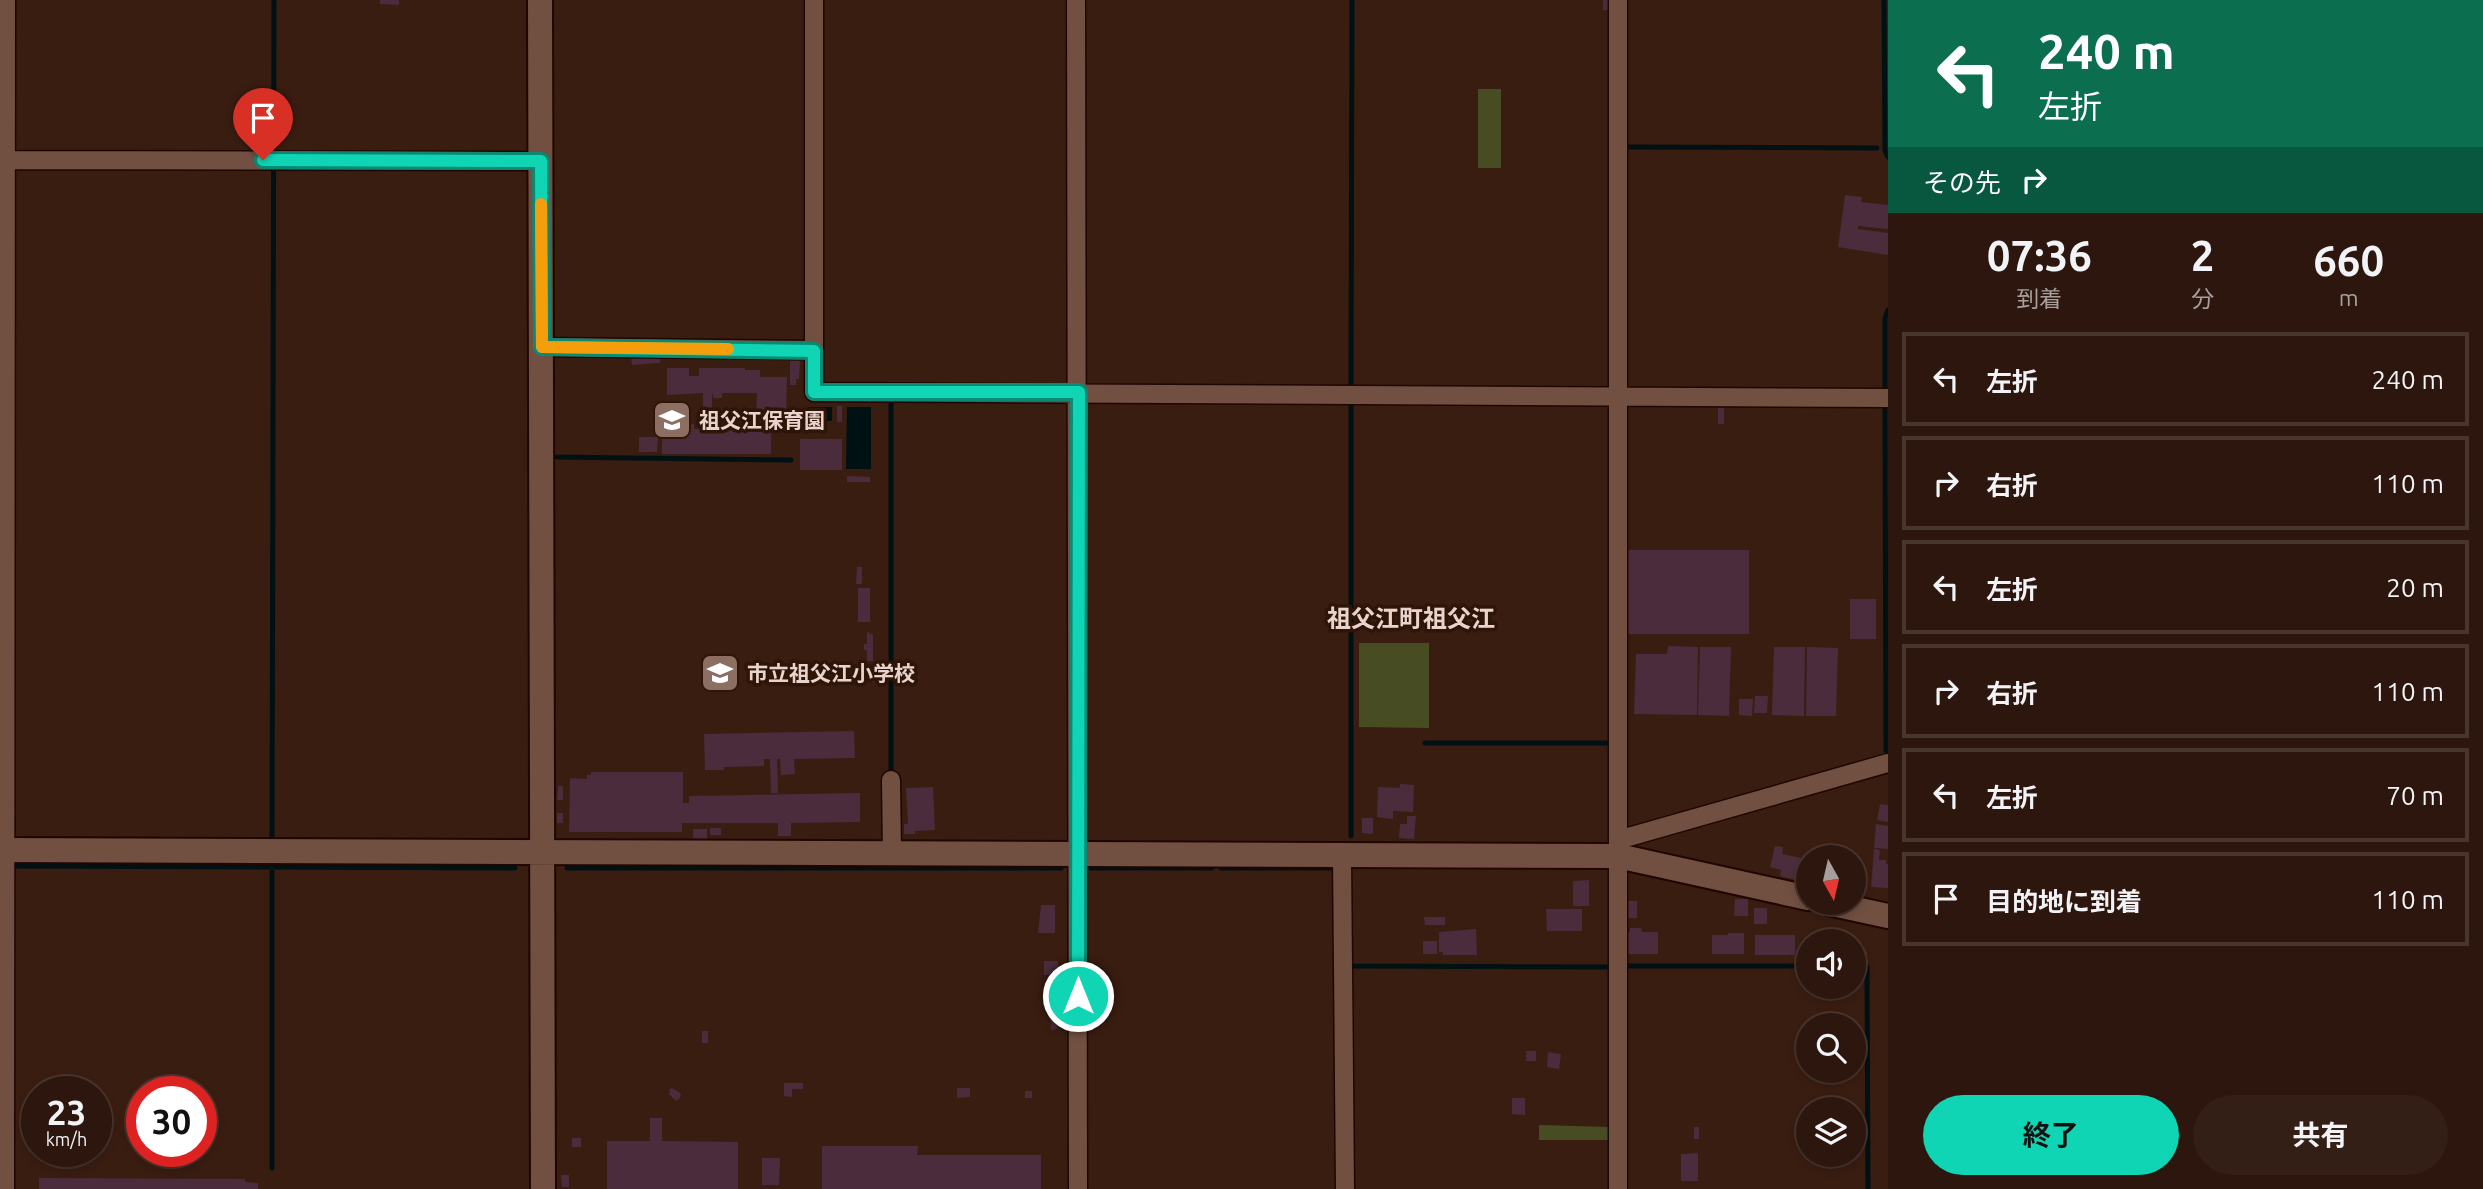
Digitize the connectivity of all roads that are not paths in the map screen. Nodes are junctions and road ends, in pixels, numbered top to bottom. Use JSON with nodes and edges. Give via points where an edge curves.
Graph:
{"nodes":[{"id":1,"x":6,"y":0,"type":"edge"},
{"id":2,"x":540,"y":0,"type":"edge"},
{"id":3,"x":814,"y":0,"type":"edge"},
{"id":4,"x":1076,"y":0,"type":"edge"},
{"id":5,"x":1618,"y":0,"type":"edge"},
{"id":6,"x":541,"y":161,"type":"junction"},
{"id":7,"x":4,"y":162,"type":"edge"},
{"id":8,"x":542,"y":347,"type":"junction"},
{"id":9,"x":814,"y":351,"type":"junction"},
{"id":10,"x":1079,"y":392,"type":"junction"},
{"id":11,"x":1617,"y":396,"type":"junction"},
{"id":12,"x":1888,"y":398,"type":"edge"},
{"id":13,"x":1888,"y":763,"type":"edge"},
{"id":14,"x":891,"y":780,"type":"dead end"},
{"id":15,"x":1618,"y":848,"type":"junction"},
{"id":16,"x":3,"y":850,"type":"edge"},
{"id":17,"x":543,"y":852,"type":"junction"},
{"id":18,"x":892,"y":853,"type":"junction"},
{"id":19,"x":1079,"y":853,"type":"junction"},
{"id":20,"x":1342,"y":856,"type":"junction"},
{"id":21,"x":1796,"y":895,"type":"edge"},
{"id":22,"x":1866,"y":911,"type":"edge"},
{"id":23,"x":1888,"y":916,"type":"edge"},
{"id":24,"x":5,"y":1189,"type":"edge"},
{"id":25,"x":543,"y":1189,"type":"edge"},
{"id":26,"x":1078,"y":1189,"type":"edge"},
{"id":27,"x":1345,"y":1189,"type":"edge"},
{"id":28,"x":1618,"y":1189,"type":"edge"}],
"edges":[{"from":1,"to":7,"type":"street"},
{"from":2,"to":6,"type":"street"},
{"from":3,"to":9,"type":"street"},
{"from":4,"to":10,"type":"street"},
{"from":5,"to":11,"type":"street"},
{"from":6,"to":7,"type":"street"},
{"from":6,"to":8,"type":"street"},
{"from":7,"to":16,"type":"street"},
{"from":8,"to":9,"type":"street"},
{"from":8,"to":17,"type":"street"},
{"from":9,"to":10,"type":"street","via":[[814,392]]},
{"from":10,"to":11,"type":"street"},
{"from":10,"to":19,"type":"street"},
{"from":11,"to":12,"type":"street"},
{"from":11,"to":15,"type":"street"},
{"from":13,"to":15,"type":"street"},
{"from":14,"to":18,"type":"street"},
{"from":15,"to":20,"type":"street"},
{"from":15,"to":21,"type":"street"},
{"from":15,"to":28,"type":"street"},
{"from":16,"to":17,"type":"street"},
{"from":16,"to":24,"type":"street"},
{"from":17,"to":18,"type":"street"},
{"from":17,"to":25,"type":"street"},
{"from":18,"to":19,"type":"street"},
{"from":19,"to":20,"type":"street"},
{"from":19,"to":26,"type":"street"},
{"from":20,"to":27,"type":"street"},
{"from":22,"to":23,"type":"street"}]}
